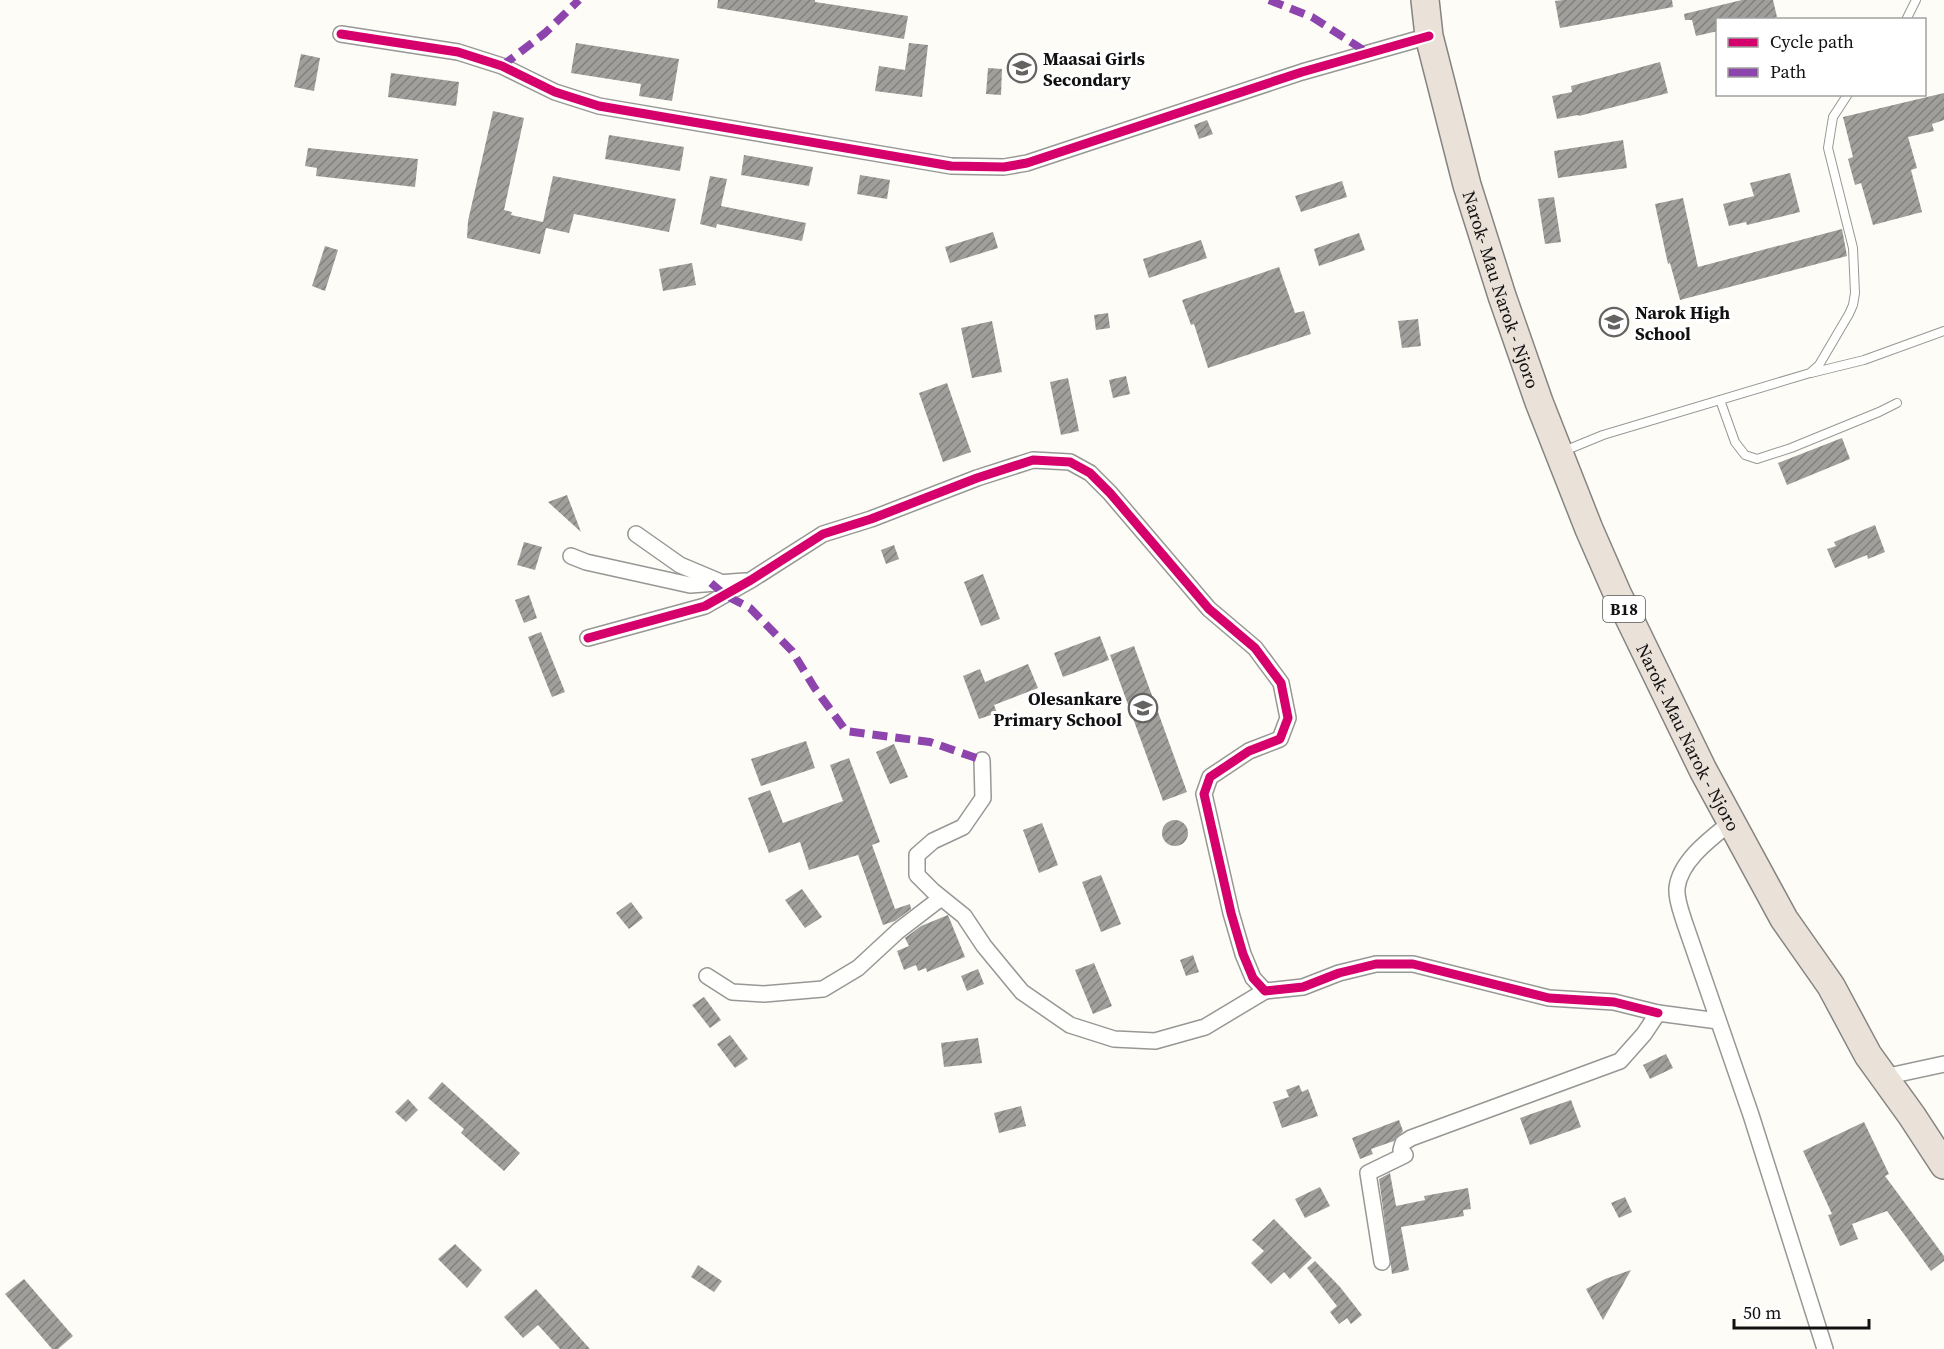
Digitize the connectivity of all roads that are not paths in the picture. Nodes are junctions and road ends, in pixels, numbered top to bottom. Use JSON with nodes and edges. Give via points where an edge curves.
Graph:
{"nodes":[{"id":1,"x":1425,"y":0,"type":"edge"},
{"id":2,"x":1916,"y":0,"type":"edge"},
{"id":3,"x":1907,"y":18,"type":"edge"},
{"id":4,"x":341,"y":34,"type":"dead end"},
{"id":5,"x":1429,"y":36,"type":"junction"},
{"id":6,"x":1847,"y":96,"type":"edge"},
{"id":7,"x":1944,"y":331,"type":"edge"},
{"id":8,"x":1810,"y":373,"type":"junction"},
{"id":9,"x":1720,"y":400,"type":"junction"},
{"id":10,"x":1897,"y":403,"type":"dead end"},
{"id":11,"x":1560,"y":453,"type":"junction"},
{"id":12,"x":636,"y":534,"type":"dead end"},
{"id":13,"x":571,"y":556,"type":"dead end"},
{"id":14,"x":750,"y":580,"type":"junction"},
{"id":15,"x":720,"y":582,"type":"junction"},
{"id":16,"x":588,"y":638,"type":"dead end"},
{"id":17,"x":982,"y":760,"type":"dead end"},
{"id":18,"x":1730,"y":823,"type":"junction"},
{"id":19,"x":941,"y":898,"type":"junction"},
{"id":20,"x":707,"y":976,"type":"dead end"},
{"id":21,"x":1265,"y":991,"type":"junction"},
{"id":22,"x":1658,"y":1013,"type":"junction"},
{"id":23,"x":1718,"y":1021,"type":"junction"},
{"id":24,"x":1944,"y":1064,"type":"edge"},
{"id":25,"x":1884,"y":1077,"type":"junction"},
{"id":26,"x":1944,"y":1165,"type":"edge"},
{"id":27,"x":1382,"y":1262,"type":"dead end"},
{"id":28,"x":1825,"y":1349,"type":"edge"}],
"edges":[{"from":1,"to":5,"type":"highway","name":"Narok- Mau Narok - Njoro","number":"B18"},
{"from":2,"to":3,"type":"lane"},
{"from":4,"to":5,"type":"street","via":[[466,54],[599,106],[980,168],[1027,163],[1302,72]]},
{"from":5,"to":11,"type":"highway","name":"Narok- Mau Narok - Njoro","number":"B18","via":[[1470,196]]},
{"from":6,"to":8,"type":"lane","via":[[1833,117],[1828,148],[1853,248],[1855,293],[1849,314]]},
{"from":7,"to":8,"type":"lane","via":[[1864,360]]},
{"from":8,"to":9,"type":"lane"},
{"from":9,"to":10,"type":"lane","via":[[1735,442],[1745,455],[1757,459]]},
{"from":9,"to":11,"type":"lane","via":[[1603,435]]},
{"from":11,"to":18,"type":"highway","name":"Narok- Mau Narok - Njoro","number":"B18","via":[[1617,593]]},
{"from":12,"to":15,"type":"street","via":[[680,565]]},
{"from":13,"to":15,"type":"street","via":[[690,585]]},
{"from":14,"to":15,"type":"street"},
{"from":14,"to":16,"type":"street","via":[[705,606]]},
{"from":14,"to":21,"type":"street","via":[[823,534],[1033,460],[1070,462],[1090,473],[1137,522],[1209,609],[1255,648],[1281,683],[1288,718],[1280,739],[1249,751],[1210,777],[1204,794],[1243,954],[1253,978]]},
{"from":17,"to":19,"type":"street","via":[[983,798],[963,827],[933,841],[917,855],[917,875]]},
{"from":18,"to":23,"type":"street","via":[[1690,861],[1680,874],[1676,891]]},
{"from":18,"to":25,"type":"highway","name":"Narok- Mau Narok - Njoro","number":"B18","via":[[1784,919],[1831,986]]},
{"from":19,"to":20,"type":"street","via":[[898,930],[858,968],[824,989],[764,994],[732,992]]},
{"from":19,"to":21,"type":"street","via":[[964,916],[1022,992],[1070,1025],[1114,1039],[1155,1041],[1205,1028]]},
{"from":21,"to":22,"type":"street","via":[[1303,987],[1376,964],[1413,964],[1550,998],[1614,1002]]},
{"from":22,"to":23,"type":"street"},
{"from":22,"to":27,"type":"street","via":[[1620,1061],[1411,1138],[1402,1143],[1405,1155],[1368,1173]]},
{"from":23,"to":28,"type":"street"},
{"from":24,"to":25,"type":"street"},
{"from":25,"to":26,"type":"highway","name":"Narok- Mau Narok - Njoro","number":"B18"}]}
